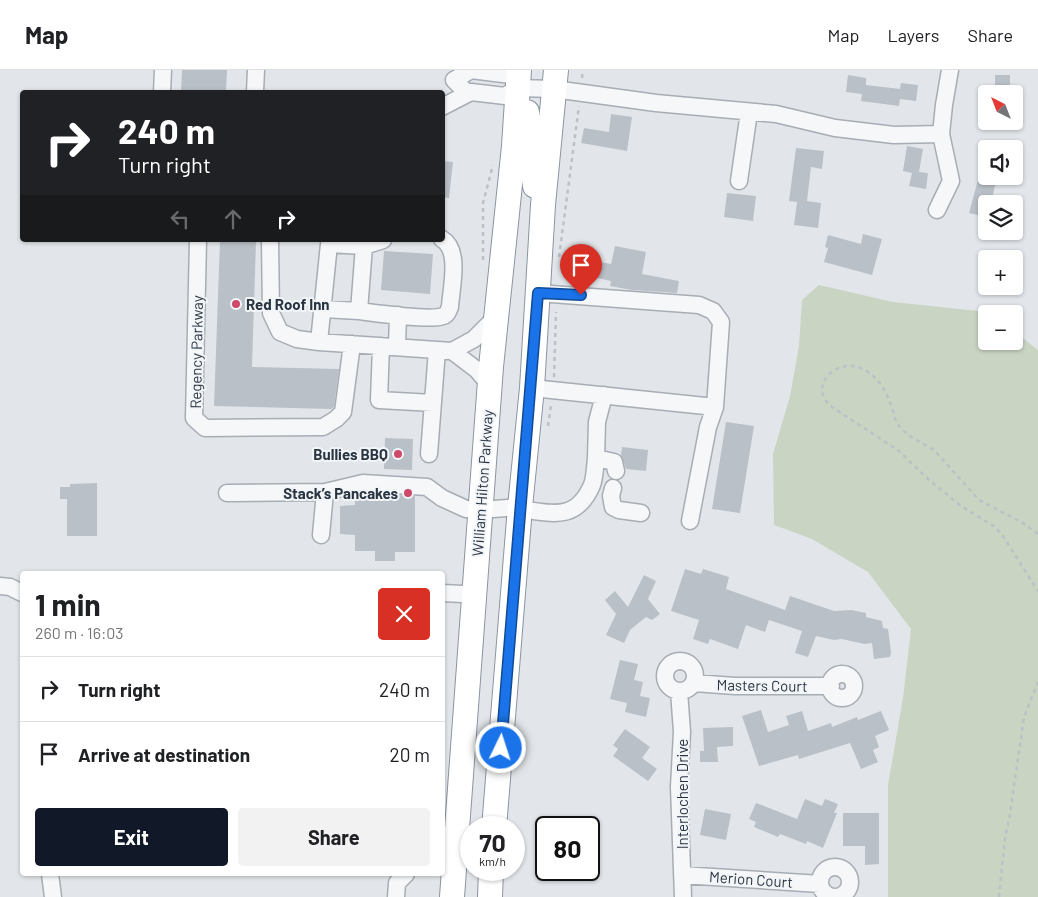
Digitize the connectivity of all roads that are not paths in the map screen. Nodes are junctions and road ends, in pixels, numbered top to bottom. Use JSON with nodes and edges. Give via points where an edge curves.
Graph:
{"nodes":[{"id":1,"x":163,"y":70,"type":"edge"},
{"id":2,"x":950,"y":70,"type":"edge"},
{"id":3,"x":254,"y":72,"type":"edge"},
{"id":4,"x":454,"y":75,"type":"edge"},
{"id":5,"x":550,"y":76,"type":"edge"},
{"id":6,"x":518,"y":79,"type":"edge"},
{"id":7,"x":162,"y":90,"type":"edge"},
{"id":8,"x":255,"y":90,"type":"edge"},
{"id":9,"x":471,"y":92,"type":"junction"},
{"id":10,"x":445,"y":105,"type":"edge"},
{"id":11,"x":749,"y":112,"type":"junction"},
{"id":12,"x":941,"y":134,"type":"junction"},
{"id":13,"x":739,"y":181,"type":"dead end"},
{"id":14,"x":937,"y":210,"type":"dead end"},
{"id":15,"x":445,"y":241,"type":"edge"},
{"id":16,"x":198,"y":242,"type":"edge"},
{"id":17,"x":270,"y":242,"type":"edge"},
{"id":18,"x":377,"y":242,"type":"edge"},
{"id":19,"x":364,"y":246,"type":"junction"},
{"id":20,"x":542,"y":247,"type":"junction"},
{"id":21,"x":538,"y":293,"type":"junction"},
{"id":22,"x":323,"y":309,"type":"junction"},
{"id":23,"x":359,"y":311,"type":"junction"},
{"id":24,"x":398,"y":315,"type":"junction"},
{"id":25,"x":496,"y":317,"type":"junction"},
{"id":26,"x":319,"y":342,"type":"junction"},
{"id":27,"x":352,"y":344,"type":"junction"},
{"id":28,"x":389,"y":347,"type":"junction"},
{"id":29,"x":445,"y":350,"type":"junction"},
{"id":30,"x":489,"y":384,"type":"junction"},
{"id":31,"x":532,"y":388,"type":"junction"},
{"id":32,"x":604,"y":395,"type":"junction"},
{"id":33,"x":433,"y":402,"type":"junction"},
{"id":34,"x":715,"y":407,"type":"junction"},
{"id":35,"x":429,"y":454,"type":"dead end"},
{"id":36,"x":596,"y":458,"type":"junction"},
{"id":37,"x":616,"y":471,"type":"dead end"},
{"id":38,"x":592,"y":484,"type":"junction"},
{"id":39,"x":325,"y":492,"type":"junction"},
{"id":40,"x":227,"y":493,"type":"dead end"},
{"id":41,"x":520,"y":508,"type":"junction"},
{"id":42,"x":480,"y":510,"type":"junction"},
{"id":43,"x":641,"y":513,"type":"dead end"},
{"id":44,"x":690,"y":521,"type":"dead end"},
{"id":45,"x":320,"y":535,"type":"dead end"},
{"id":46,"x":0,"y":586,"type":"edge"},
{"id":47,"x":474,"y":591,"type":"junction"},
{"id":48,"x":20,"y":592,"type":"edge"},
{"id":49,"x":445,"y":593,"type":"edge"},
{"id":50,"x":694,"y":683,"type":"junction"},
{"id":51,"x":831,"y":686,"type":"dead end"},
{"id":52,"x":679,"y":691,"type":"junction"},
{"id":53,"x":495,"y":816,"type":"edge"},
{"id":54,"x":449,"y":859,"type":"edge"},
{"id":55,"x":682,"y":875,"type":"junction"},
{"id":56,"x":50,"y":876,"type":"edge"},
{"id":57,"x":404,"y":876,"type":"edge"},
{"id":58,"x":491,"y":881,"type":"edge"},
{"id":59,"x":820,"y":884,"type":"dead end"},
{"id":60,"x":52,"y":897,"type":"edge"},
{"id":61,"x":60,"y":897,"type":"edge"},
{"id":62,"x":396,"y":897,"type":"edge"},
{"id":63,"x":452,"y":897,"type":"edge"},
{"id":64,"x":490,"y":897,"type":"edge"},
{"id":65,"x":683,"y":897,"type":"edge"}],
"edges":[{"from":1,"to":7,"type":"street"},
{"from":2,"to":12,"type":"street"},
{"from":3,"to":8,"type":"street"},
{"from":4,"to":6,"type":"street","via":[[471,70],[511,75]]},
{"from":4,"to":9,"type":"street","via":[[466,92]]},
{"from":5,"to":6,"type":"street"},
{"from":5,"to":11,"type":"street","via":[[656,103]]},
{"from":5,"to":20,"type":"highway"},
{"from":6,"to":9,"type":"street","via":[[505,96]]},
{"from":6,"to":20,"type":"highway","via":[[526,108]]},
{"from":6,"to":25,"type":"highway","name":"William Hilton Parkway"},
{"from":9,"to":10,"type":"street"},
{"from":11,"to":12,"type":"street","via":[[884,134]]},
{"from":11,"to":13,"type":"street"},
{"from":12,"to":14,"type":"street","via":[[951,181]]},
{"from":15,"to":24,"type":"street","via":[[454,256],[448,314],[429,318]]},
{"from":16,"to":27,"type":"street","name":"Regency Parkway","via":[[194,418],[205,428],[323,427],[330,423],[343,412]]},
{"from":17,"to":26,"type":"street","via":[[271,313],[277,326],[280,332],[297,339]]},
{"from":18,"to":19,"type":"street"},
{"from":19,"to":22,"type":"street","via":[[329,244]]},
{"from":19,"to":23,"type":"street"},
{"from":20,"to":21,"type":"highway"},
{"from":21,"to":31,"type":"highway"},
{"from":21,"to":34,"type":"street","via":[[699,306],[713,311],[721,322]]},
{"from":22,"to":23,"type":"street"},
{"from":22,"to":26,"type":"street"},
{"from":23,"to":24,"type":"street"},
{"from":24,"to":28,"type":"street"},
{"from":25,"to":29,"type":"street","via":[[474,339]]},
{"from":25,"to":30,"type":"highway","name":"William Hilton Parkway"},
{"from":26,"to":27,"type":"street"},
{"from":27,"to":28,"type":"street"},
{"from":28,"to":29,"type":"street"},
{"from":28,"to":33,"type":"street","via":[[379,400]]},
{"from":29,"to":30,"type":"street","via":[[477,370]]},
{"from":29,"to":33,"type":"street"},
{"from":30,"to":42,"type":"highway","name":"William Hilton Parkway"},
{"from":31,"to":32,"type":"street"},
{"from":31,"to":41,"type":"highway"},
{"from":32,"to":34,"type":"street"},
{"from":32,"to":36,"type":"street","via":[[597,422]]},
{"from":33,"to":35,"type":"street"},
{"from":34,"to":44,"type":"street","via":[[708,427]]},
{"from":36,"to":37,"type":"street","via":[[614,462]]},
{"from":36,"to":38,"type":"street"},
{"from":38,"to":41,"type":"street","via":[[575,509],[564,513]]},
{"from":38,"to":43,"type":"street","via":[[594,490],[602,494],[608,494],[613,488],[613,507]]},
{"from":39,"to":40,"type":"street"},
{"from":39,"to":42,"type":"street","via":[[363,483],[427,487],[466,509]]},
{"from":39,"to":45,"type":"street"},
{"from":41,"to":42,"type":"street"},
{"from":41,"to":53,"type":"highway"},
{"from":42,"to":47,"type":"highway","name":"William Hilton Parkway"},
{"from":46,"to":48,"type":"street"},
{"from":47,"to":49,"type":"street"},
{"from":47,"to":54,"type":"highway","name":"William Hilton Parkway"},
{"from":50,"to":51,"type":"street","name":"Masters Court"},
{"from":50,"to":52,"type":"street","via":[[690,688]]},
{"from":50,"to":52,"type":"street","via":[[692,666],[682,661],[670,665],[666,681],[673,690]]},
{"from":52,"to":55,"type":"street","name":"Interlochen Drive"},
{"from":54,"to":63,"type":"highway","name":"William Hilton Parkway"},
{"from":55,"to":59,"type":"street","name":"Merion Court"},
{"from":55,"to":65,"type":"street","name":"Interlochen Drive"},
{"from":56,"to":60,"type":"street"},
{"from":57,"to":62,"type":"street","via":[[397,884]]},
{"from":58,"to":64,"type":"highway"},
{"from":60,"to":61,"type":"street"}]}
